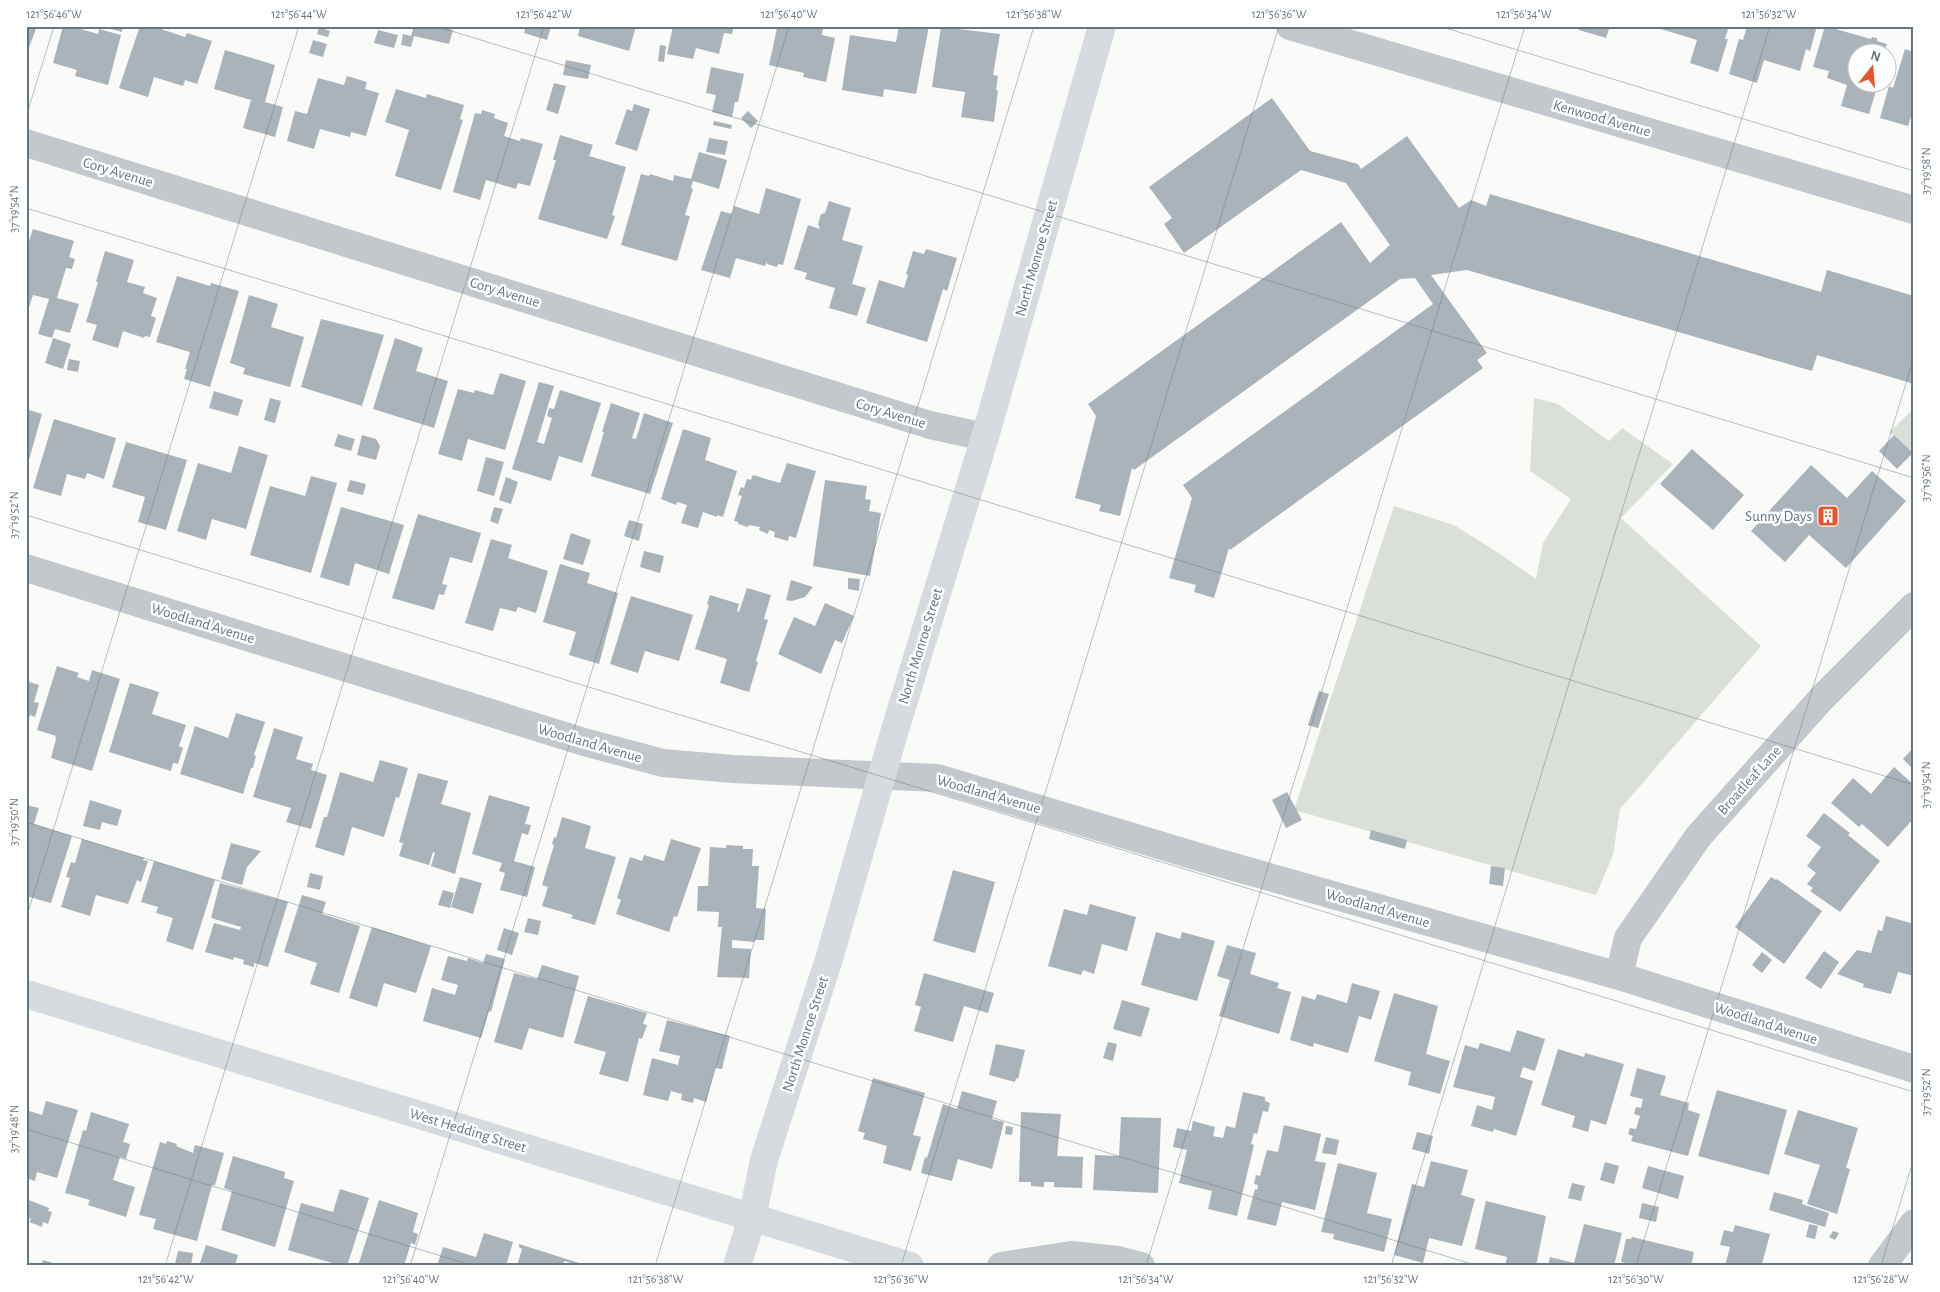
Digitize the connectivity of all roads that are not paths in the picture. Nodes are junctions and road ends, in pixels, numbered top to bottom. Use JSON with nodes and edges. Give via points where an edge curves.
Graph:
{"nodes":[{"id":1,"x":1102,"y":26,"type":"edge"},
{"id":2,"x":1290,"y":26,"type":"edge"},
{"id":3,"x":26,"y":143,"type":"edge"},
{"id":4,"x":1914,"y":210,"type":"edge"},
{"id":5,"x":984,"y":437,"type":"junction"},
{"id":6,"x":26,"y":568,"type":"edge"},
{"id":7,"x":1914,"y":606,"type":"edge"},
{"id":8,"x":881,"y":776,"type":"junction"},
{"id":9,"x":1619,"y":976,"type":"junction"},
{"id":10,"x":26,"y":994,"type":"edge"},
{"id":11,"x":1914,"y":1069,"type":"edge"},
{"id":12,"x":752,"y":1218,"type":"junction"},
{"id":13,"x":1914,"y":1223,"type":"edge"},
{"id":14,"x":737,"y":1266,"type":"edge"},
{"id":15,"x":910,"y":1266,"type":"edge"},
{"id":16,"x":1001,"y":1266,"type":"edge"},
{"id":17,"x":1141,"y":1266,"type":"edge"},
{"id":18,"x":1882,"y":1266,"type":"edge"}],
"edges":[{"from":1,"to":5,"type":"main road","name":"North Monroe Street"},
{"from":2,"to":4,"type":"street","name":"Kenwood Avenue"},
{"from":3,"to":5,"type":"street","name":"Cory Avenue","via":[[920,422]]},
{"from":5,"to":8,"type":"main road","name":"North Monroe Street"},
{"from":6,"to":8,"type":"street","name":"Woodland Avenue","via":[[584,742],[663,763]]},
{"from":7,"to":9,"type":"street","name":"Broadleaf Lane","via":[[1821,699],[1698,837],[1628,938]]},
{"from":8,"to":9,"type":"street","name":"Woodland Avenue","via":[[937,778],[1209,860]]},
{"from":8,"to":12,"type":"main road","name":"North Monroe Street","via":[[829,959],[764,1160]]},
{"from":9,"to":11,"type":"street","name":"Woodland Avenue"},
{"from":10,"to":12,"type":"main road","name":"West Hedding Street"},
{"from":12,"to":14,"type":"main road","name":"North Monroe Street"},
{"from":12,"to":15,"type":"main road","name":"West Hedding Street"},
{"from":13,"to":18,"type":"street"},
{"from":16,"to":17,"type":"street","via":[[1071,1255]]}]}
